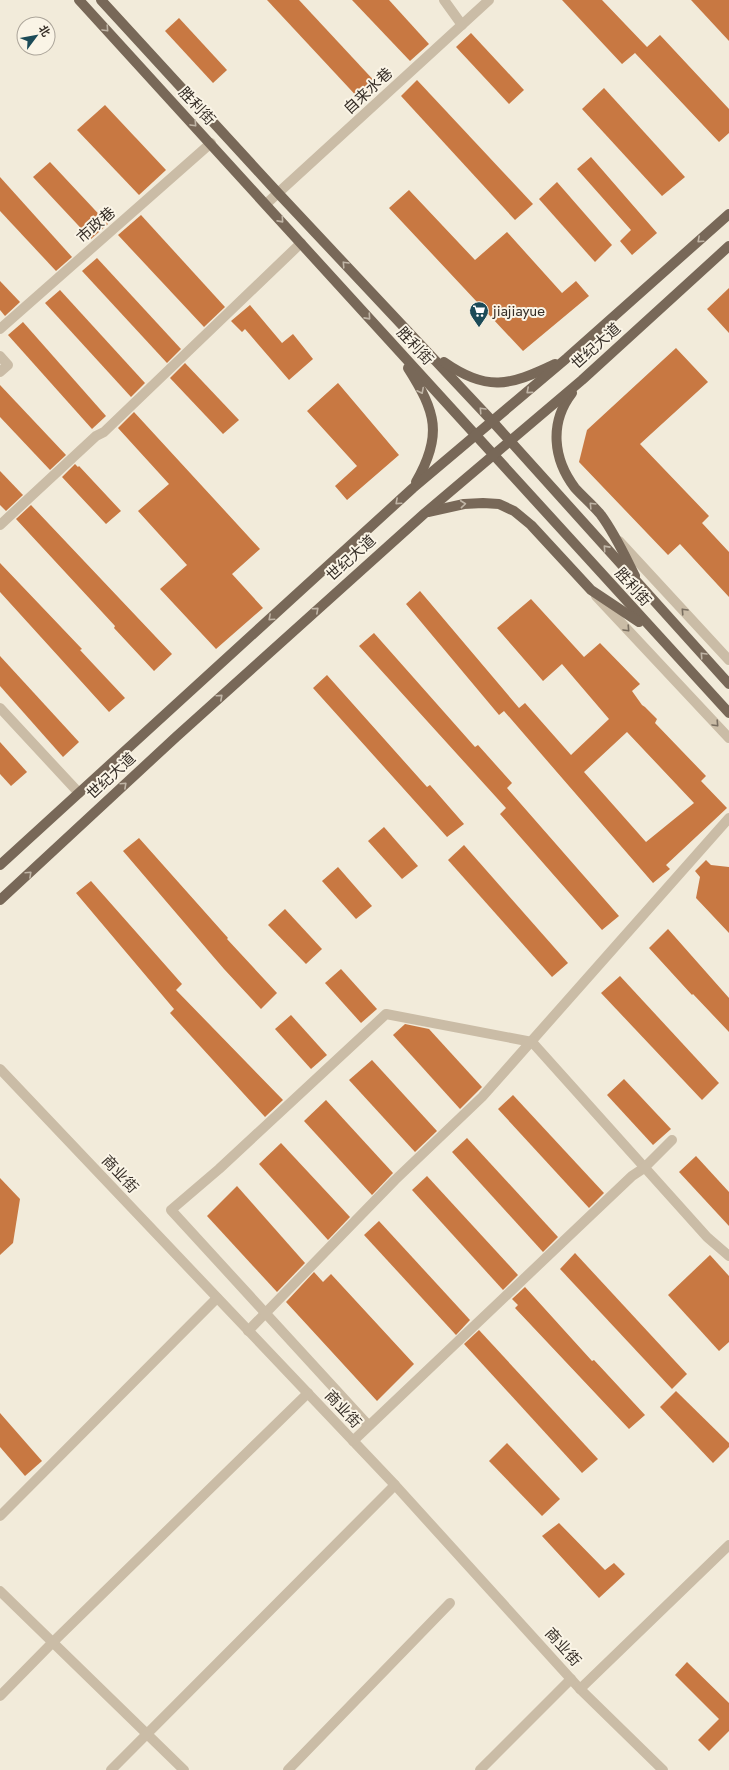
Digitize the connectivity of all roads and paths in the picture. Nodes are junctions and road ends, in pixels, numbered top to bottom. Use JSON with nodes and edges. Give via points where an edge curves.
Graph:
{"nodes":[{"id":1,"x":79,"y":0,"type":"edge"},
{"id":2,"x":101,"y":0,"type":"edge"},
{"id":3,"x":444,"y":0,"type":"edge"},
{"id":4,"x":489,"y":0,"type":"edge"},
{"id":5,"x":462,"y":25,"type":"junction"},
{"id":6,"x":211,"y":143,"type":"junction"},
{"id":7,"x":278,"y":193,"type":"junction"},
{"id":8,"x":266,"y":204,"type":"junction"},
{"id":9,"x":729,"y":214,"type":"edge"},
{"id":10,"x":301,"y":243,"type":"junction"},
{"id":11,"x":729,"y":246,"type":"edge"},
{"id":12,"x":0,"y":330,"type":"edge"},
{"id":13,"x":409,"y":332,"type":"junction"},
{"id":14,"x":394,"y":346,"type":"junction"},
{"id":15,"x":0,"y":356,"type":"edge"},
{"id":16,"x":568,"y":358,"type":"junction"},
{"id":17,"x":4,"y":368,"type":"edge"},
{"id":18,"x":582,"y":380,"type":"junction"},
{"id":19,"x":493,"y":422,"type":"junction"},
{"id":20,"x":477,"y":435,"type":"junction"},
{"id":21,"x":511,"y":442,"type":"junction"},
{"id":22,"x":494,"y":455,"type":"junction"},
{"id":23,"x":413,"y":488,"type":"junction"},
{"id":24,"x":425,"y":513,"type":"junction"},
{"id":25,"x":0,"y":525,"type":"edge"},
{"id":26,"x":617,"y":539,"type":"junction"},
{"id":27,"x":640,"y":586,"type":"junction"},
{"id":28,"x":591,"y":590,"type":"junction"},
{"id":29,"x":651,"y":629,"type":"junction"},
{"id":30,"x":729,"y":660,"type":"edge"},
{"id":31,"x":729,"y":684,"type":"edge"},
{"id":32,"x":0,"y":708,"type":"edge"},
{"id":33,"x":729,"y":713,"type":"edge"},
{"id":34,"x":729,"y":738,"type":"edge"},
{"id":35,"x":79,"y":793,"type":"junction"},
{"id":36,"x":729,"y":818,"type":"edge"},
{"id":37,"x":0,"y":865,"type":"edge"},
{"id":38,"x":0,"y":900,"type":"edge"},
{"id":39,"x":532,"y":1042,"type":"junction"},
{"id":40,"x":0,"y":1069,"type":"edge"},
{"id":41,"x":672,"y":1140,"type":"dead end"},
{"id":42,"x":644,"y":1168,"type":"junction"},
{"id":43,"x":729,"y":1256,"type":"edge"},
{"id":44,"x":217,"y":1298,"type":"junction"},
{"id":45,"x":248,"y":1331,"type":"junction"},
{"id":46,"x":308,"y":1393,"type":"junction"},
{"id":47,"x":368,"y":1426,"type":"junction"},
{"id":48,"x":353,"y":1440,"type":"junction"},
{"id":49,"x":395,"y":1485,"type":"junction"},
{"id":50,"x":0,"y":1516,"type":"edge"},
{"id":51,"x":729,"y":1545,"type":"edge"},
{"id":52,"x":0,"y":1591,"type":"edge"},
{"id":53,"x":450,"y":1604,"type":"dead end"},
{"id":54,"x":52,"y":1642,"type":"junction"},
{"id":55,"x":571,"y":1679,"type":"junction"},
{"id":56,"x":580,"y":1690,"type":"junction"},
{"id":57,"x":0,"y":1696,"type":"edge"},
{"id":58,"x":146,"y":1733,"type":"junction"},
{"id":59,"x":111,"y":1770,"type":"edge"},
{"id":60,"x":184,"y":1770,"type":"edge"},
{"id":61,"x":288,"y":1770,"type":"edge"},
{"id":62,"x":480,"y":1770,"type":"edge"},
{"id":63,"x":663,"y":1770,"type":"edge"}],
"edges":[{"from":1,"to":6,"type":"main road","name":"胜利街","one_way":true},
{"from":2,"to":7,"type":"main road","name":"胜利街"},
{"from":3,"to":5,"type":"street"},
{"from":4,"to":5,"type":"street","name":"自来水巷"},
{"from":5,"to":7,"type":"street","name":"自来水巷"},
{"from":6,"to":8,"type":"main road","name":"胜利街"},
{"from":6,"to":12,"type":"street","name":"市政巷"},
{"from":7,"to":8,"type":"street","name":"自来水巷"},
{"from":13,"to":7,"type":"main road","name":"胜利街","one_way":true},
{"from":8,"to":10,"type":"main road","name":"胜利街","one_way":true},
{"from":9,"to":16,"type":"main road","name":"世纪大道","one_way":true},
{"from":10,"to":14,"type":"main road","name":"胜利街","one_way":true},
{"from":10,"to":25,"type":"street","via":[[104,432],[96,436]]},
{"from":11,"to":18,"type":"main road","name":"世纪大道"},
{"from":13,"to":16,"type":"main road","via":[[440,360],[462,375],[478,381],[512,381],[532,375]]},
{"from":19,"to":13,"type":"main road","name":"胜利街","one_way":true},
{"from":14,"to":20,"type":"main road","name":"胜利街"},
{"from":14,"to":23,"type":"main road","one_way":true,"via":[[415,379],[433,419],[433,445],[426,466]]},
{"from":15,"to":17,"type":"street"},
{"from":16,"to":19,"type":"main road","name":"世纪大道","one_way":true},
{"from":18,"to":21,"type":"main road","name":"世纪大道"},
{"from":26,"to":18,"type":"main road","one_way":true,"via":[[600,513],[576,488],[558,457],[556,429],[559,416]]},
{"from":19,"to":20,"type":"main road","name":"世纪大道"},
{"from":19,"to":21,"type":"main road","name":"胜利街"},
{"from":20,"to":22,"type":"main road","name":"胜利街"},
{"from":20,"to":23,"type":"main road","name":"世纪大道"},
{"from":21,"to":22,"type":"main road","name":"世纪大道"},
{"from":27,"to":21,"type":"main road","name":"胜利街","one_way":true},
{"from":22,"to":24,"type":"main road","name":"世纪大道"},
{"from":22,"to":29,"type":"main road","name":"胜利街"},
{"from":23,"to":35,"type":"main road","name":"世纪大道","one_way":true},
{"from":24,"to":28,"type":"main road","one_way":true,"via":[[464,504],[499,504],[514,511],[531,525]]},
{"from":38,"to":24,"type":"main road","name":"世纪大道","one_way":true,"via":[[176,737]]},
{"from":26,"to":27,"type":"main road"},
{"from":30,"to":26,"type":"street","one_way":true},
{"from":31,"to":27,"type":"main road","name":"胜利街","one_way":true},
{"from":28,"to":29,"type":"main road"},
{"from":28,"to":34,"type":"street","one_way":true},
{"from":29,"to":33,"type":"main road","name":"胜利街"},
{"from":32,"to":35,"type":"street"},
{"from":35,"to":37,"type":"main road","name":"世纪大道"},
{"from":36,"to":39,"type":"street"},
{"from":39,"to":42,"type":"street"},
{"from":39,"to":45,"type":"street","via":[[482,1097],[395,1180]]},
{"from":39,"to":47,"type":"street","via":[[386,1014],[219,1169],[170,1210]]},
{"from":40,"to":44,"type":"street","name":"商业街"},
{"from":41,"to":42,"type":"street"},
{"from":42,"to":43,"type":"street","via":[[707,1237]]},
{"from":42,"to":47,"type":"street","via":[[632,1176]]},
{"from":44,"to":45,"type":"street","name":"商业街"},
{"from":44,"to":50,"type":"street"},
{"from":45,"to":46,"type":"street","name":"商业街"},
{"from":46,"to":48,"type":"street","name":"商业街"},
{"from":46,"to":54,"type":"street"},
{"from":47,"to":48,"type":"street"},
{"from":48,"to":49,"type":"street","name":"商业街"},
{"from":49,"to":55,"type":"street","name":"商业街"},
{"from":49,"to":58,"type":"street"},
{"from":51,"to":56,"type":"street"},
{"from":52,"to":54,"type":"street"},
{"from":53,"to":61,"type":"street"},
{"from":54,"to":57,"type":"street"},
{"from":54,"to":58,"type":"street"},
{"from":55,"to":56,"type":"street","name":"商业街"},
{"from":55,"to":62,"type":"street"},
{"from":56,"to":63,"type":"street","name":"商业街"},
{"from":58,"to":59,"type":"street"},
{"from":58,"to":60,"type":"street"}]}
